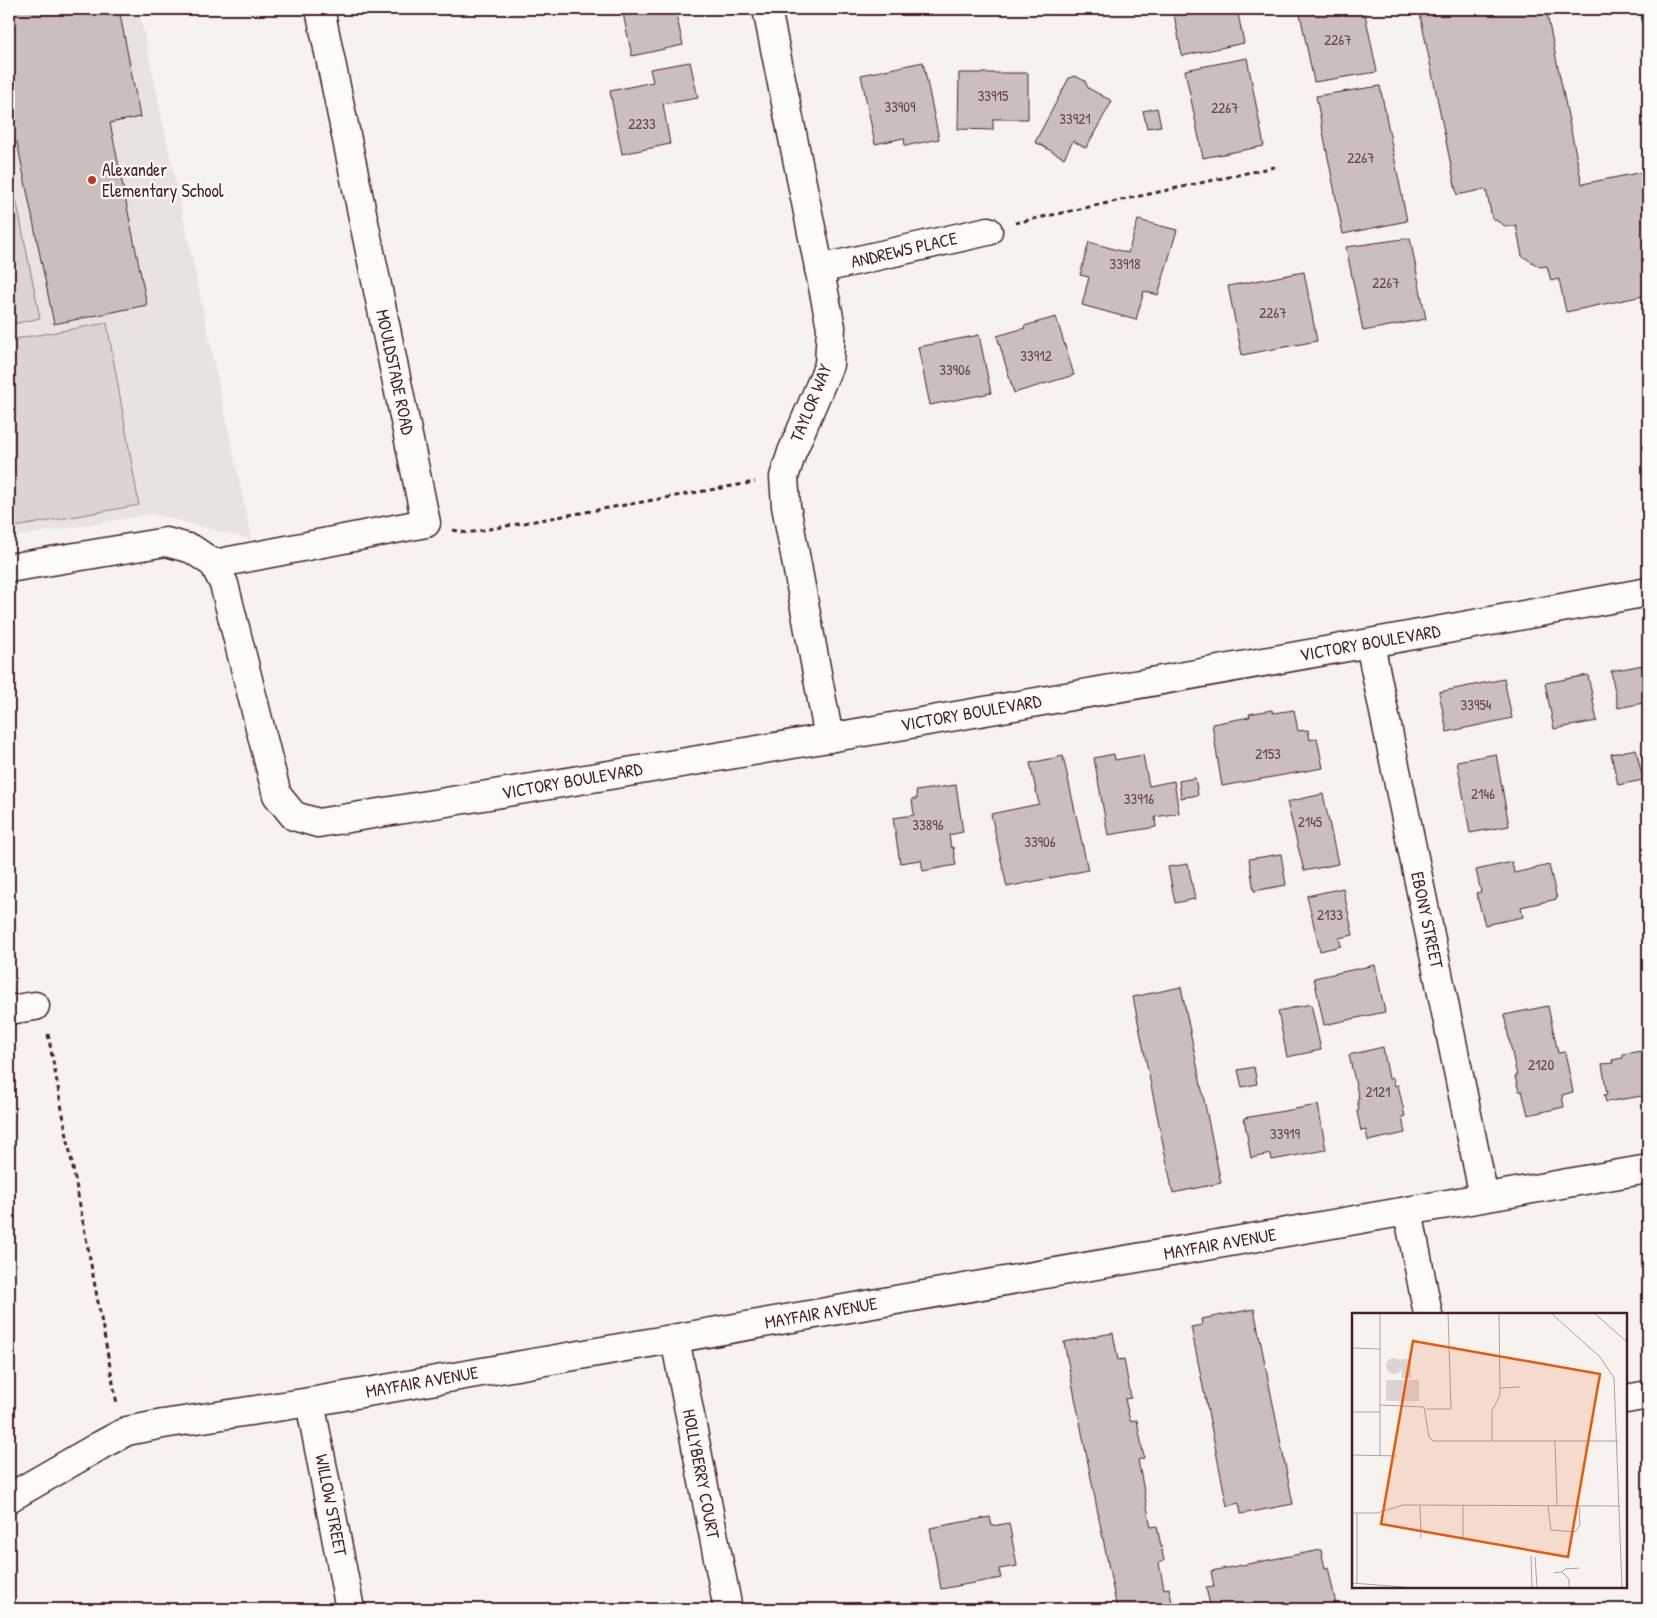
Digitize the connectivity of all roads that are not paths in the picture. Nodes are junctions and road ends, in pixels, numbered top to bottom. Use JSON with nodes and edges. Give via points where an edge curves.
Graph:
{"nodes":[{"id":1,"x":320,"y":9,"type":"edge"},
{"id":2,"x":766,"y":9,"type":"edge"},
{"id":3,"x":988,"y":231,"type":"road end"},
{"id":4,"x":819,"y":268,"type":"junction"},
{"id":5,"x":214,"y":564,"type":"junction"},
{"id":6,"x":9,"y":568,"type":"edge"},
{"id":7,"x":1648,"y":592,"type":"edge"},
{"id":8,"x":1370,"y":644,"type":"junction"},
{"id":9,"x":829,"y":738,"type":"junction"},
{"id":10,"x":1648,"y":1169,"type":"edge"},
{"id":11,"x":1484,"y":1197,"type":"junction"},
{"id":12,"x":1408,"y":1211,"type":"junction"},
{"id":13,"x":1428,"y":1313,"type":"edge"},
{"id":14,"x":675,"y":1339,"type":"junction"},
{"id":15,"x":1648,"y":1395,"type":"edge"},
{"id":16,"x":1627,"y":1398,"type":"edge"},
{"id":17,"x":310,"y":1402,"type":"junction"},
{"id":18,"x":9,"y":1498,"type":"edge"},
{"id":19,"x":350,"y":1609,"type":"edge"},
{"id":20,"x":728,"y":1609,"type":"edge"}],
"edges":[{"from":1,"to":5,"type":"street","name":"MOULDSTADE ROAD","via":[[426,523]]},
{"from":2,"to":4,"type":"street","name":"TAYLOR WAY"},
{"from":3,"to":4,"type":"street","name":"ANDREWS PLACE"},
{"from":4,"to":9,"type":"street","name":"TAYLOR WAY","via":[[831,327],[829,365],[784,477],[786,506]]},
{"from":5,"to":6,"type":"street","via":[[192,549],[166,542]]},
{"from":5,"to":9,"type":"street","name":"VICTORY BOULEVARD","via":[[224,584],[277,795],[288,825],[318,823]]},
{"from":7,"to":8,"type":"street","name":"VICTORY BOULEVARD"},
{"from":8,"to":9,"type":"street","name":"VICTORY BOULEVARD"},
{"from":8,"to":11,"type":"street","name":"EBONY STREET"},
{"from":10,"to":11,"type":"street","name":"MAYFAIR AVENUE"},
{"from":11,"to":12,"type":"street","name":"MAYFAIR AVENUE"},
{"from":12,"to":13,"type":"street"},
{"from":12,"to":14,"type":"street","name":"MAYFAIR AVENUE"},
{"from":14,"to":17,"type":"street","name":"MAYFAIR AVENUE"},
{"from":14,"to":20,"type":"street","name":"HOLLYBERRY COURT"},
{"from":15,"to":16,"type":"street"},
{"from":17,"to":18,"type":"street","name":"MAYFAIR AVENUE","via":[[127,1432]]},
{"from":17,"to":19,"type":"street","name":"WILLOW STREET"}]}
